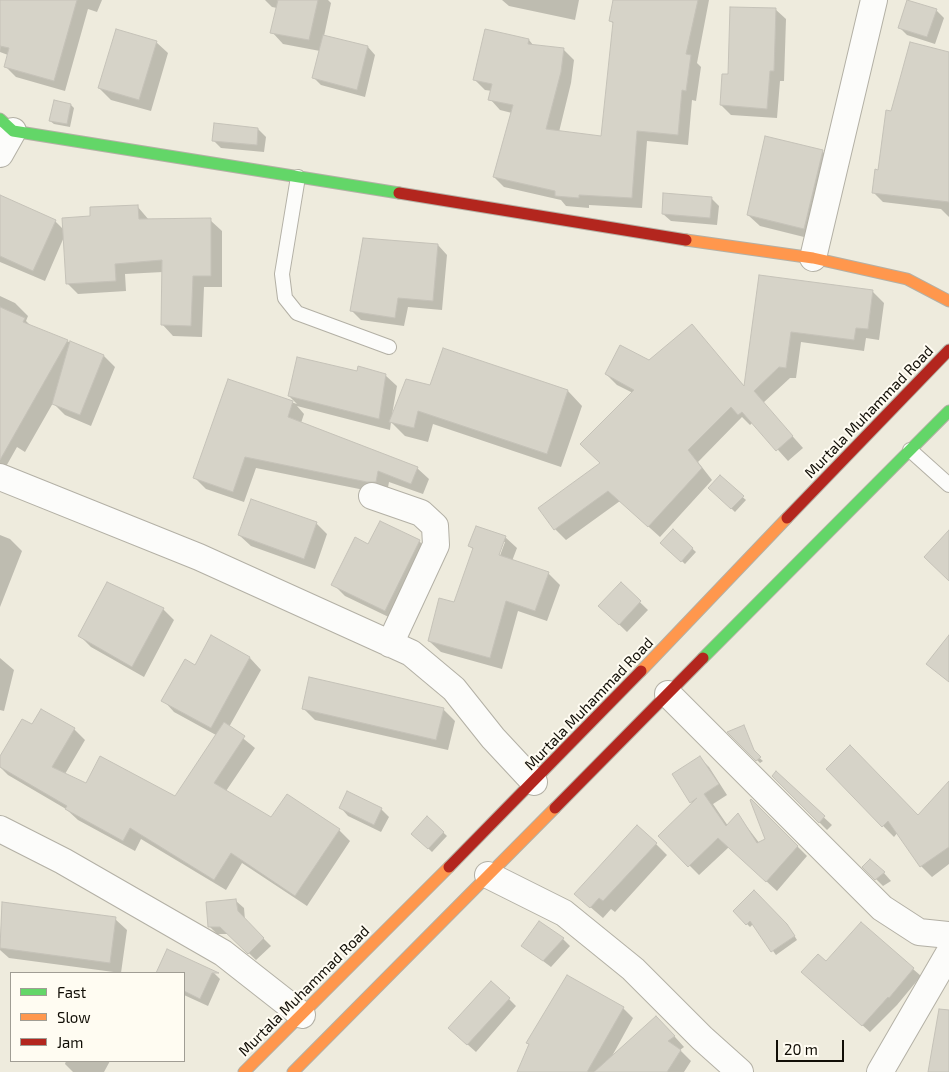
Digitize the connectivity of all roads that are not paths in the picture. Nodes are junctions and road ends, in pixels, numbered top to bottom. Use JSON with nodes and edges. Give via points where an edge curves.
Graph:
{"nodes":[{"id":1,"x":874,"y":0,"type":"edge"},
{"id":2,"x":6,"y":125,"type":"edge"},
{"id":3,"x":0,"y":154,"type":"edge"},
{"id":4,"x":298,"y":177,"type":"junction"},
{"id":5,"x":813,"y":258,"type":"junction"},
{"id":6,"x":949,"y":301,"type":"edge"},
{"id":7,"x":389,"y":347,"type":"dead end"},
{"id":8,"x":949,"y":350,"type":"edge"},
{"id":9,"x":949,"y":411,"type":"edge"},
{"id":10,"x":910,"y":450,"type":"junction"},
{"id":11,"x":0,"y":477,"type":"edge"},
{"id":12,"x":949,"y":485,"type":"edge"},
{"id":13,"x":372,"y":496,"type":"dead end"},
{"id":14,"x":390,"y":644,"type":"junction"},
{"id":15,"x":668,"y":694,"type":"junction"},
{"id":16,"x":534,"y":782,"type":"junction"},
{"id":17,"x":0,"y":829,"type":"edge"},
{"id":18,"x":488,"y":875,"type":"junction"},
{"id":19,"x":949,"y":935,"type":"edge"},
{"id":20,"x":949,"y":953,"type":"edge"},
{"id":21,"x":302,"y":1014,"type":"junction"},
{"id":22,"x":244,"y":1072,"type":"edge"},
{"id":23,"x":293,"y":1072,"type":"edge"},
{"id":24,"x":740,"y":1072,"type":"edge"},
{"id":25,"x":880,"y":1072,"type":"edge"}],
"edges":[{"from":1,"to":5,"type":"street"},
{"from":2,"to":3,"type":"street"},
{"from":2,"to":4,"type":"main road"},
{"from":4,"to":5,"type":"main road","via":[[755,252]]},
{"from":4,"to":7,"type":"lane","via":[[282,274],[285,298],[297,313]]},
{"from":5,"to":6,"type":"main road","via":[[907,279]]},
{"from":8,"to":16,"type":"main road","name":"Murtala Muhammad Road"},
{"from":9,"to":10,"type":"main road"},
{"from":10,"to":12,"type":"lane"},
{"from":10,"to":15,"type":"main road"},
{"from":11,"to":14,"type":"street","via":[[199,556]]},
{"from":13,"to":14,"type":"street","via":[[421,513],[435,526],[436,545]]},
{"from":14,"to":16,"type":"street","via":[[411,653],[454,689]]},
{"from":15,"to":18,"type":"main road"},
{"from":15,"to":19,"type":"street","via":[[882,908],[919,932]]},
{"from":16,"to":21,"type":"main road","name":"Murtala Muhammad Road"},
{"from":17,"to":21,"type":"street","via":[[223,953]]},
{"from":18,"to":23,"type":"main road"},
{"from":18,"to":24,"type":"street","via":[[564,913],[633,969]]},
{"from":20,"to":25,"type":"street"},
{"from":21,"to":22,"type":"main road","name":"Murtala Muhammad Road"}]}
